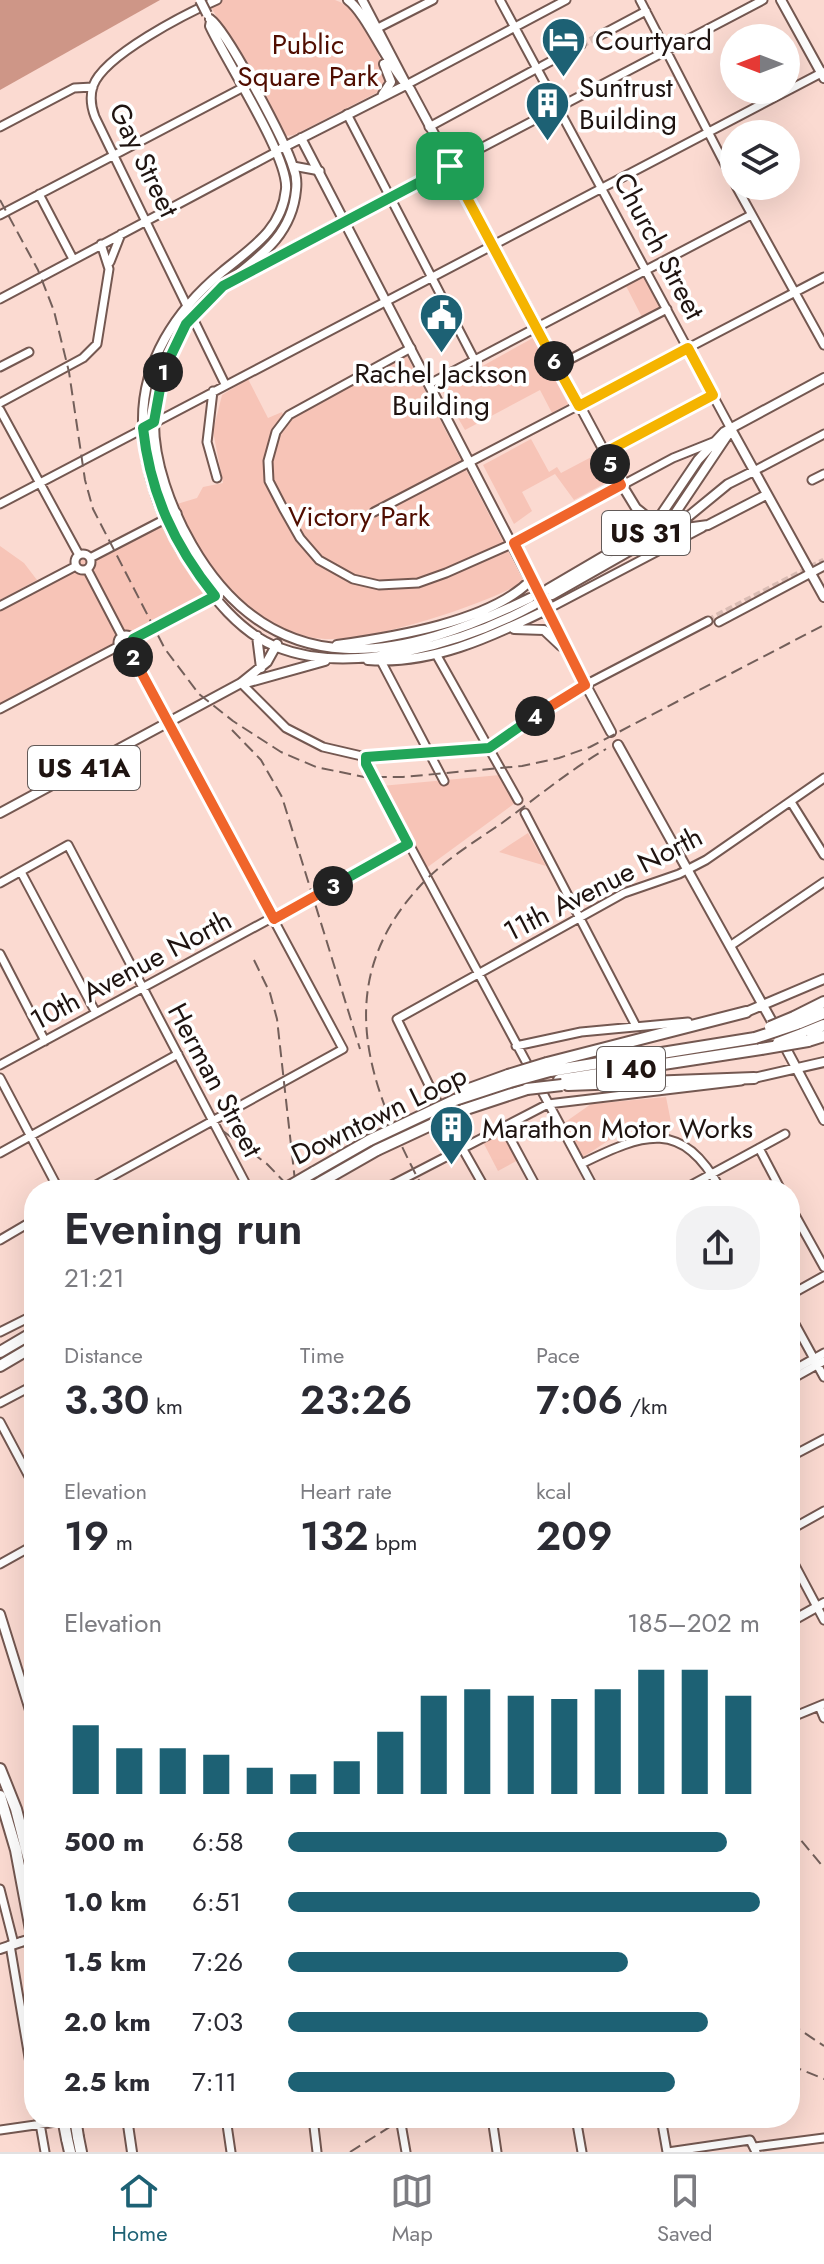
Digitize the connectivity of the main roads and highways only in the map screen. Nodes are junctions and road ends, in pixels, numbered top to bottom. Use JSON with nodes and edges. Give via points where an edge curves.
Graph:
{"nodes":[{"id":1,"x":200,"y":0,"type":"edge"},
{"id":2,"x":348,"y":0,"type":"edge"},
{"id":3,"x":781,"y":0,"type":"edge"},
{"id":4,"x":365,"y":3,"type":"edge"},
{"id":5,"x":209,"y":17,"type":"junction"},
{"id":6,"x":374,"y":34,"type":"junction"},
{"id":7,"x":823,"y":74,"type":"edge"},
{"id":8,"x":406,"y":85,"type":"junction"},
{"id":9,"x":381,"y":96,"type":"junction"},
{"id":10,"x":301,"y":138,"type":"junction"},
{"id":11,"x":280,"y":149,"type":"junction"},
{"id":12,"x":824,"y":378,"type":"edge"},
{"id":13,"x":731,"y":429,"type":"junction"},
{"id":14,"x":752,"y":472,"type":"junction"},
{"id":15,"x":766,"y":495,"type":"junction"},
{"id":16,"x":637,"y":548,"type":"junction"},
{"id":17,"x":533,"y":584,"type":"junction"},
{"id":18,"x":824,"y":597,"type":"edge"},
{"id":19,"x":545,"y":608,"type":"junction"},
{"id":20,"x":501,"y":632,"type":"junction"},
{"id":21,"x":257,"y":636,"type":"junction"},
{"id":22,"x":280,"y":636,"type":"junction"},
{"id":23,"x":329,"y":646,"type":"junction"},
{"id":24,"x":276,"y":647,"type":"junction"},
{"id":25,"x":568,"y":653,"type":"junction"},
{"id":26,"x":350,"y":659,"type":"junction"},
{"id":27,"x":261,"y":669,"type":"junction"},
{"id":28,"x":241,"y":683,"type":"junction"},
{"id":29,"x":611,"y":732,"type":"dead end"},
{"id":30,"x":618,"y":745,"type":"dead end"},
{"id":31,"x":0,"y":813,"type":"edge"},
{"id":32,"x":824,"y":979,"type":"edge"},
{"id":33,"x":824,"y":1002,"type":"edge"},
{"id":34,"x":764,"y":1005,"type":"junction"},
{"id":35,"x":746,"y":1012,"type":"joint"},
{"id":36,"x":824,"y":1013,"type":"edge"},
{"id":37,"x":824,"y":1025,"type":"edge"},
{"id":38,"x":800,"y":1029,"type":"junction"},
{"id":39,"x":824,"y":1036,"type":"edge"},
{"id":40,"x":824,"y":1062,"type":"edge"},
{"id":41,"x":549,"y":1067,"type":"junction"},
{"id":42,"x":797,"y":1070,"type":"junction"},
{"id":43,"x":754,"y":1078,"type":"joint"},
{"id":44,"x":510,"y":1083,"type":"junction"},
{"id":45,"x":560,"y":1083,"type":"junction"},
{"id":46,"x":824,"y":1120,"type":"edge"},
{"id":47,"x":300,"y":1180,"type":"edge"},
{"id":48,"x":324,"y":1180,"type":"edge"},
{"id":49,"x":24,"y":1338,"type":"edge"},
{"id":50,"x":0,"y":1352,"type":"edge"},
{"id":51,"x":24,"y":1352,"type":"edge"},
{"id":52,"x":0,"y":1366,"type":"edge"},
{"id":53,"x":821,"y":1605,"type":"edge"},
{"id":54,"x":0,"y":1614,"type":"edge"},
{"id":55,"x":800,"y":1617,"type":"edge"},
{"id":56,"x":24,"y":1686,"type":"edge"},
{"id":57,"x":0,"y":1769,"type":"edge"},
{"id":58,"x":0,"y":1796,"type":"edge"},
{"id":59,"x":24,"y":1841,"type":"edge"},
{"id":60,"x":24,"y":1893,"type":"edge"},
{"id":61,"x":24,"y":1941,"type":"edge"},
{"id":62,"x":0,"y":1949,"type":"edge"},
{"id":63,"x":68,"y":2128,"type":"edge"},
{"id":64,"x":74,"y":2128,"type":"edge"},
{"id":65,"x":128,"y":2128,"type":"edge"},
{"id":66,"x":73,"y":2138,"type":"junction"},
{"id":67,"x":70,"y":2152,"type":"edge"},
{"id":68,"x":81,"y":2152,"type":"edge"},
{"id":69,"x":132,"y":2152,"type":"edge"}],
"edges":[{"from":1,"to":5,"type":"main road","bridge":true},
{"from":2,"to":6,"type":"main road"},
{"from":3,"to":7,"type":"main road"},
{"from":4,"to":6,"type":"main road"},
{"from":5,"to":11,"type":"main road","via":[[232,50]]},
{"from":5,"to":11,"type":"main road","via":[[223,55]]},
{"from":6,"to":8,"type":"main road"},
{"from":6,"to":9,"type":"main road","via":[[390,78]]},
{"from":8,"to":9,"type":"main road"},
{"from":8,"to":14,"type":"main road","bridge":true,"via":[[636,508],[651,520],[674,523]]},
{"from":9,"to":10,"type":"main road"},
{"from":10,"to":11,"type":"main road"},
{"from":10,"to":17,"type":"main road"},
{"from":11,"to":21,"type":"main road","via":[[287,186],[282,207],[267,235],[188,305],[157,353],[143,428],[151,476],[184,554],[215,596]]},
{"from":11,"to":22,"type":"main road","via":[[293,166],[293,207],[271,247],[193,316],[165,366],[154,422],[155,445],[196,552],[240,608]]},
{"from":12,"to":13,"type":"main road","number":"US 31"},
{"from":13,"to":14,"type":"main road","name":"Church Street"},
{"from":13,"to":16,"type":"main road","number":"US 31","via":[[674,515]]},
{"from":13,"to":16,"type":"main road","number":"US 31","via":[[713,442],[652,528],[550,592]]},
{"from":14,"to":15,"type":"main road","name":"Church Street"},
{"from":15,"to":16,"type":"main road","via":[[708,525]]},
{"from":15,"to":18,"type":"main road","name":"Church Street"},
{"from":17,"to":19,"type":"main road","bridge":true},
{"from":17,"to":23,"type":"main road","via":[[445,622]]},
{"from":19,"to":20,"type":"main road"},
{"from":19,"to":25,"type":"main road"},
{"from":20,"to":25,"type":"main road","via":[[521,627],[544,630]]},
{"from":20,"to":26,"type":"main road","via":[[436,654]]},
{"from":21,"to":24,"type":"main road"},
{"from":21,"to":27,"type":"main road"},
{"from":22,"to":23,"type":"main road"},
{"from":22,"to":24,"type":"main road","number":"US 41A"},
{"from":23,"to":26,"type":"main road","via":[[361,649],[426,638],[532,601],[480,629],[430,645]]},
{"from":24,"to":26,"type":"main road"},
{"from":24,"to":27,"type":"main road","number":"US 41A"},
{"from":25,"to":29,"type":"main road"},
{"from":26,"to":28,"type":"main road","via":[[295,667]]},
{"from":27,"to":28,"type":"main road","number":"US 41A"},
{"from":28,"to":31,"type":"main road","number":"US 41A"},
{"from":30,"to":34,"type":"main road"},
{"from":32,"to":34,"type":"main road"},
{"from":33,"to":38,"type":"highway"},
{"from":34,"to":35,"type":"main road"},
{"from":34,"to":42,"type":"main road"},
{"from":35,"to":41,"type":"highway"},
{"from":36,"to":38,"type":"highway"},
{"from":37,"to":38,"type":"highway"},
{"from":38,"to":39,"type":"highway"},
{"from":38,"to":41,"type":"highway","number":"I 40","bridge":true},
{"from":38,"to":45,"type":"highway","number":"I 40","bridge":true,"via":[[761,1049]]},
{"from":40,"to":42,"type":"main road"},
{"from":41,"to":44,"type":"highway","bridge":true},
{"from":42,"to":43,"type":"main road"},
{"from":42,"to":46,"type":"main road"},
{"from":43,"to":45,"type":"highway"},
{"from":44,"to":45,"type":"highway","name":"Downtown Loop","bridge":true,"via":[[527,1089]]},
{"from":44,"to":47,"type":"highway","name":"Downtown Loop","bridge":true,"via":[[455,1098]]},
{"from":44,"to":48,"type":"highway","name":"Downtown Loop","bridge":true},
{"from":49,"to":50,"type":"highway"},
{"from":51,"to":52,"type":"highway"},
{"from":53,"to":55,"type":"main road"},
{"from":54,"to":56,"type":"main road"},
{"from":57,"to":59,"type":"highway"},
{"from":58,"to":60,"type":"highway"},
{"from":61,"to":62,"type":"main road","bridge":true},
{"from":63,"to":66,"type":"highway","bridge":true},
{"from":64,"to":66,"type":"highway","bridge":true},
{"from":65,"to":69,"type":"main road"},
{"from":66,"to":67,"type":"highway"},
{"from":66,"to":68,"type":"highway"}]}
